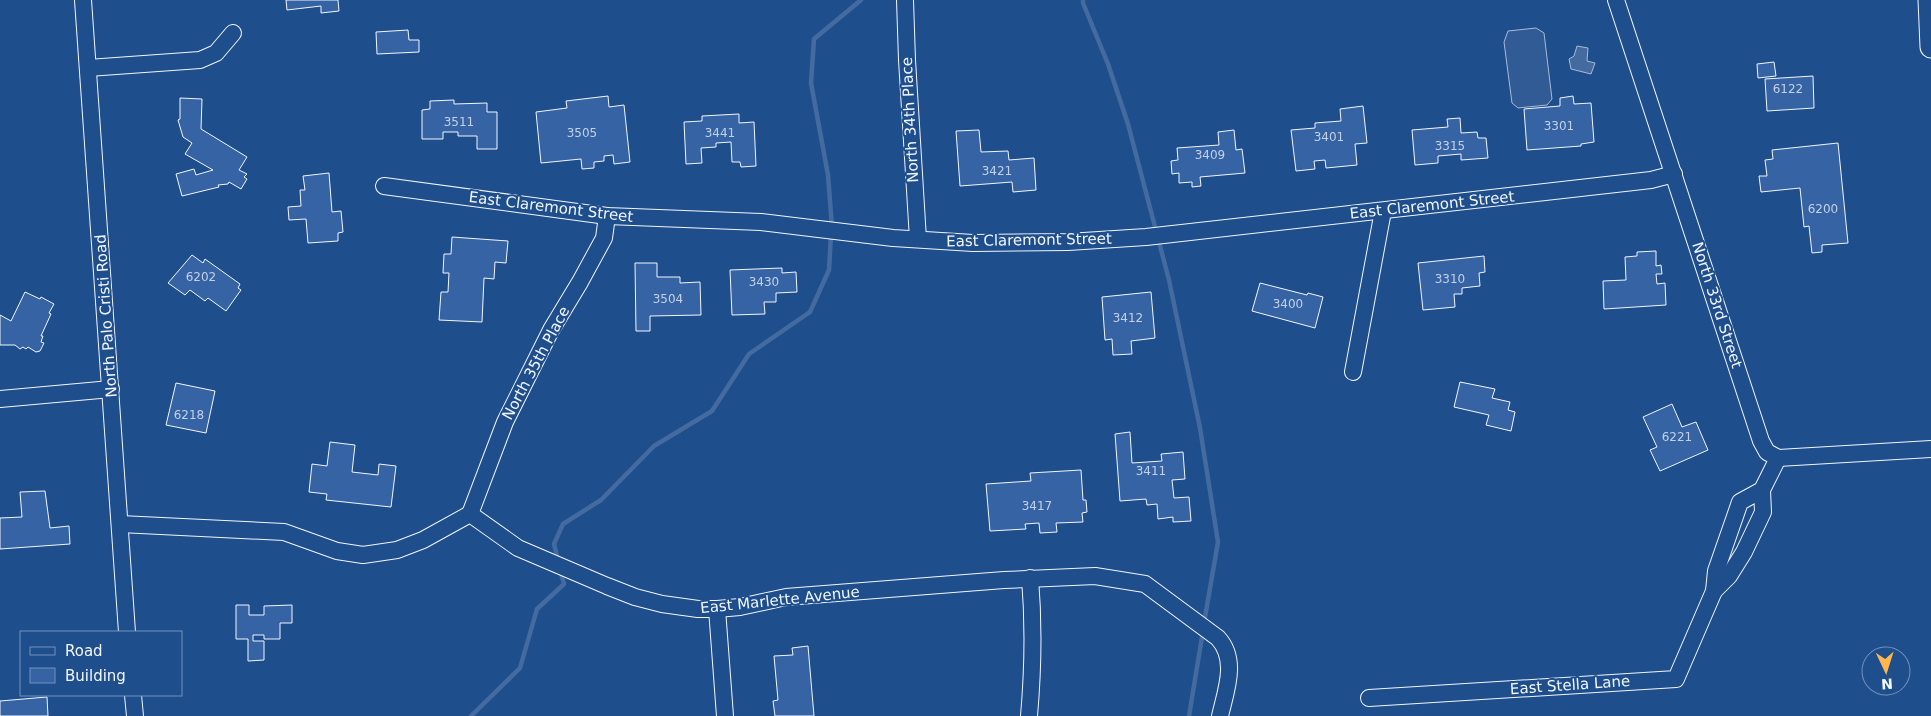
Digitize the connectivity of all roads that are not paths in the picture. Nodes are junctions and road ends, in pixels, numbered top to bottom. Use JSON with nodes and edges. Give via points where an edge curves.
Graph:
{"nodes":[{"id":1,"x":83,"y":0,"type":"edge"},
{"id":2,"x":905,"y":0,"type":"edge"},
{"id":3,"x":1616,"y":0,"type":"edge"},
{"id":4,"x":1929,"y":0,"type":"edge"},
{"id":5,"x":233,"y":33,"type":"dead end"},
{"id":6,"x":1931,"y":47,"type":"edge"},
{"id":7,"x":88,"y":68,"type":"junction"},
{"id":8,"x":1674,"y":174,"type":"junction"},
{"id":9,"x":384,"y":186,"type":"dead end"},
{"id":10,"x":1383,"y":210,"type":"junction"},
{"id":11,"x":607,"y":216,"type":"junction"},
{"id":12,"x":918,"y":239,"type":"junction"},
{"id":13,"x":1353,"y":372,"type":"dead end"},
{"id":14,"x":112,"y":389,"type":"junction"},
{"id":15,"x":0,"y":399,"type":"edge"},
{"id":16,"x":1931,"y":449,"type":"edge"},
{"id":17,"x":1778,"y":458,"type":"junction"},
{"id":18,"x":1762,"y":490,"type":"junction"},
{"id":19,"x":470,"y":514,"type":"junction"},
{"id":20,"x":120,"y":524,"type":"junction"},
{"id":21,"x":1030,"y":578,"type":"junction"},
{"id":22,"x":1714,"y":591,"type":"junction"},
{"id":23,"x":717,"y":609,"type":"junction"},
{"id":24,"x":127,"y":631,"type":"edge"},
{"id":25,"x":133,"y":696,"type":"edge"},
{"id":26,"x":1368,"y":698,"type":"dead end"},
{"id":27,"x":135,"y":716,"type":"edge"},
{"id":28,"x":725,"y":716,"type":"edge"},
{"id":29,"x":1029,"y":716,"type":"edge"},
{"id":30,"x":1220,"y":716,"type":"edge"}],
"edges":[{"from":1,"to":7,"type":"street","name":"North Palo Cristi Road"},
{"from":2,"to":12,"type":"street","name":"North 34th Place"},
{"from":3,"to":8,"type":"street","name":"North 33rd Street"},
{"from":4,"to":6,"type":"main road"},
{"from":5,"to":7,"type":"street","via":[[216,53],[200,60]]},
{"from":7,"to":14,"type":"street","name":"North Palo Cristi Road"},
{"from":8,"to":10,"type":"street","name":"East Claremont Street","via":[[1652,180]]},
{"from":8,"to":17,"type":"street","name":"North 33rd Street","via":[[1761,441],[1766,452]]},
{"from":9,"to":11,"type":"street","name":"East Claremont Street"},
{"from":10,"to":12,"type":"street","name":"East Claremont Street","via":[[1146,236],[1059,242],[973,243]]},
{"from":10,"to":13,"type":"street"},
{"from":11,"to":12,"type":"street","name":"East Claremont Street","via":[[761,222]]},
{"from":11,"to":19,"type":"street","name":"North 35th Place","via":[[604,238],[551,330],[505,422]]},
{"from":14,"to":15,"type":"street"},
{"from":14,"to":20,"type":"street","name":"North Palo Cristi Road"},
{"from":16,"to":17,"type":"street"},
{"from":17,"to":18,"type":"street","name":"East Stella Lane"},
{"from":18,"to":22,"type":"street","name":"East Stella Lane","via":[[1763,512],[1744,552],[1729,576]]},
{"from":18,"to":22,"type":"street","name":"East Stella Lane","via":[[1740,502],[1716,571]]},
{"from":19,"to":20,"type":"street","via":[[423,540],[397,550],[363,555],[337,551],[284,532]]},
{"from":19,"to":23,"type":"street","name":"East Marlette Avenue","via":[[518,548],[634,596],[662,604]]},
{"from":20,"to":24,"type":"street","name":"North Palo Cristi Road"},
{"from":21,"to":23,"type":"street","name":"East Marlette Avenue","via":[[786,597]]},
{"from":21,"to":29,"type":"street","via":[[1033,674]]},
{"from":21,"to":30,"type":"street","name":"East Marlette Avenue","via":[[1095,576],[1145,584],[1225,646],[1229,674]]},
{"from":22,"to":26,"type":"street","name":"East Stella Lane","via":[[1676,679]]},
{"from":23,"to":28,"type":"street"},
{"from":25,"to":27,"type":"street"}]}
